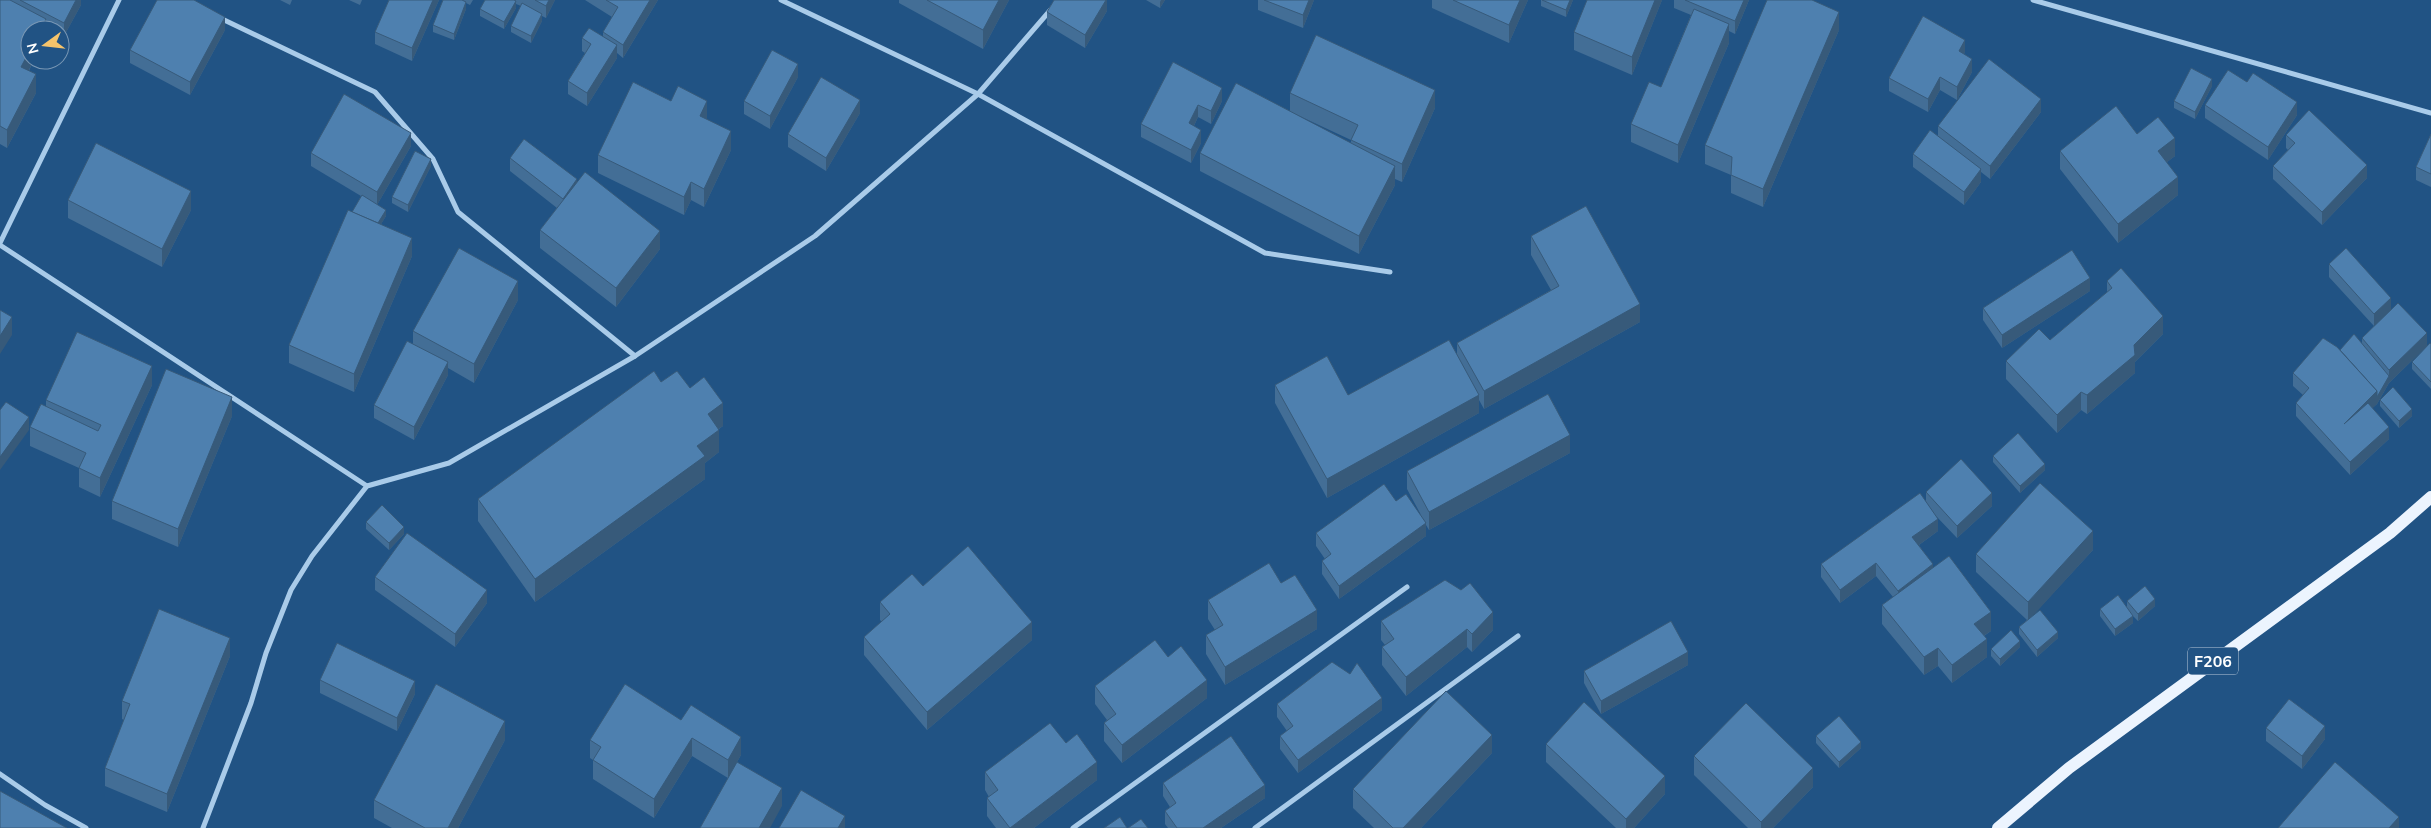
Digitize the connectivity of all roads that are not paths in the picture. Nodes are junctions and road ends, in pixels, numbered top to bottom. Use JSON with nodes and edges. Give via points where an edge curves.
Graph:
{"nodes":[{"id":1,"x":119,"y":0,"type":"edge"},
{"id":2,"x":781,"y":0,"type":"edge"},
{"id":3,"x":1059,"y":0,"type":"edge"},
{"id":4,"x":2033,"y":0,"type":"edge"},
{"id":5,"x":212,"y":14,"type":"edge"},
{"id":6,"x":978,"y":94,"type":"junction"},
{"id":7,"x":2431,"y":114,"type":"edge"},
{"id":8,"x":0,"y":244,"type":"edge"},
{"id":9,"x":1390,"y":272,"type":"dead end"},
{"id":10,"x":635,"y":356,"type":"junction"},
{"id":11,"x":367,"y":486,"type":"junction"},
{"id":12,"x":2431,"y":497,"type":"edge"},
{"id":13,"x":1407,"y":587,"type":"dead end"},
{"id":14,"x":1518,"y":636,"type":"dead end"},
{"id":15,"x":0,"y":774,"type":"edge"},
{"id":16,"x":86,"y":828,"type":"edge"},
{"id":17,"x":203,"y":828,"type":"edge"},
{"id":18,"x":1073,"y":828,"type":"edge"},
{"id":19,"x":1255,"y":828,"type":"edge"},
{"id":20,"x":1998,"y":828,"type":"edge"}],
"edges":[{"from":1,"to":8,"type":"street"},
{"from":2,"to":6,"type":"street"},
{"from":3,"to":6,"type":"street"},
{"from":4,"to":7,"type":"street"},
{"from":5,"to":10,"type":"street","via":[[375,92],[433,158],[458,212]]},
{"from":6,"to":9,"type":"street","via":[[1265,253]]},
{"from":6,"to":10,"type":"street","via":[[815,236]]},
{"from":8,"to":11,"type":"street"},
{"from":10,"to":11,"type":"street","via":[[449,463]]},
{"from":11,"to":17,"type":"street","via":[[312,556],[291,590]]},
{"from":12,"to":20,"type":"main road","number":"F206","via":[[2390,533],[2070,768]]},
{"from":13,"to":18,"type":"street"},
{"from":14,"to":19,"type":"street"},
{"from":15,"to":16,"type":"street"}]}
